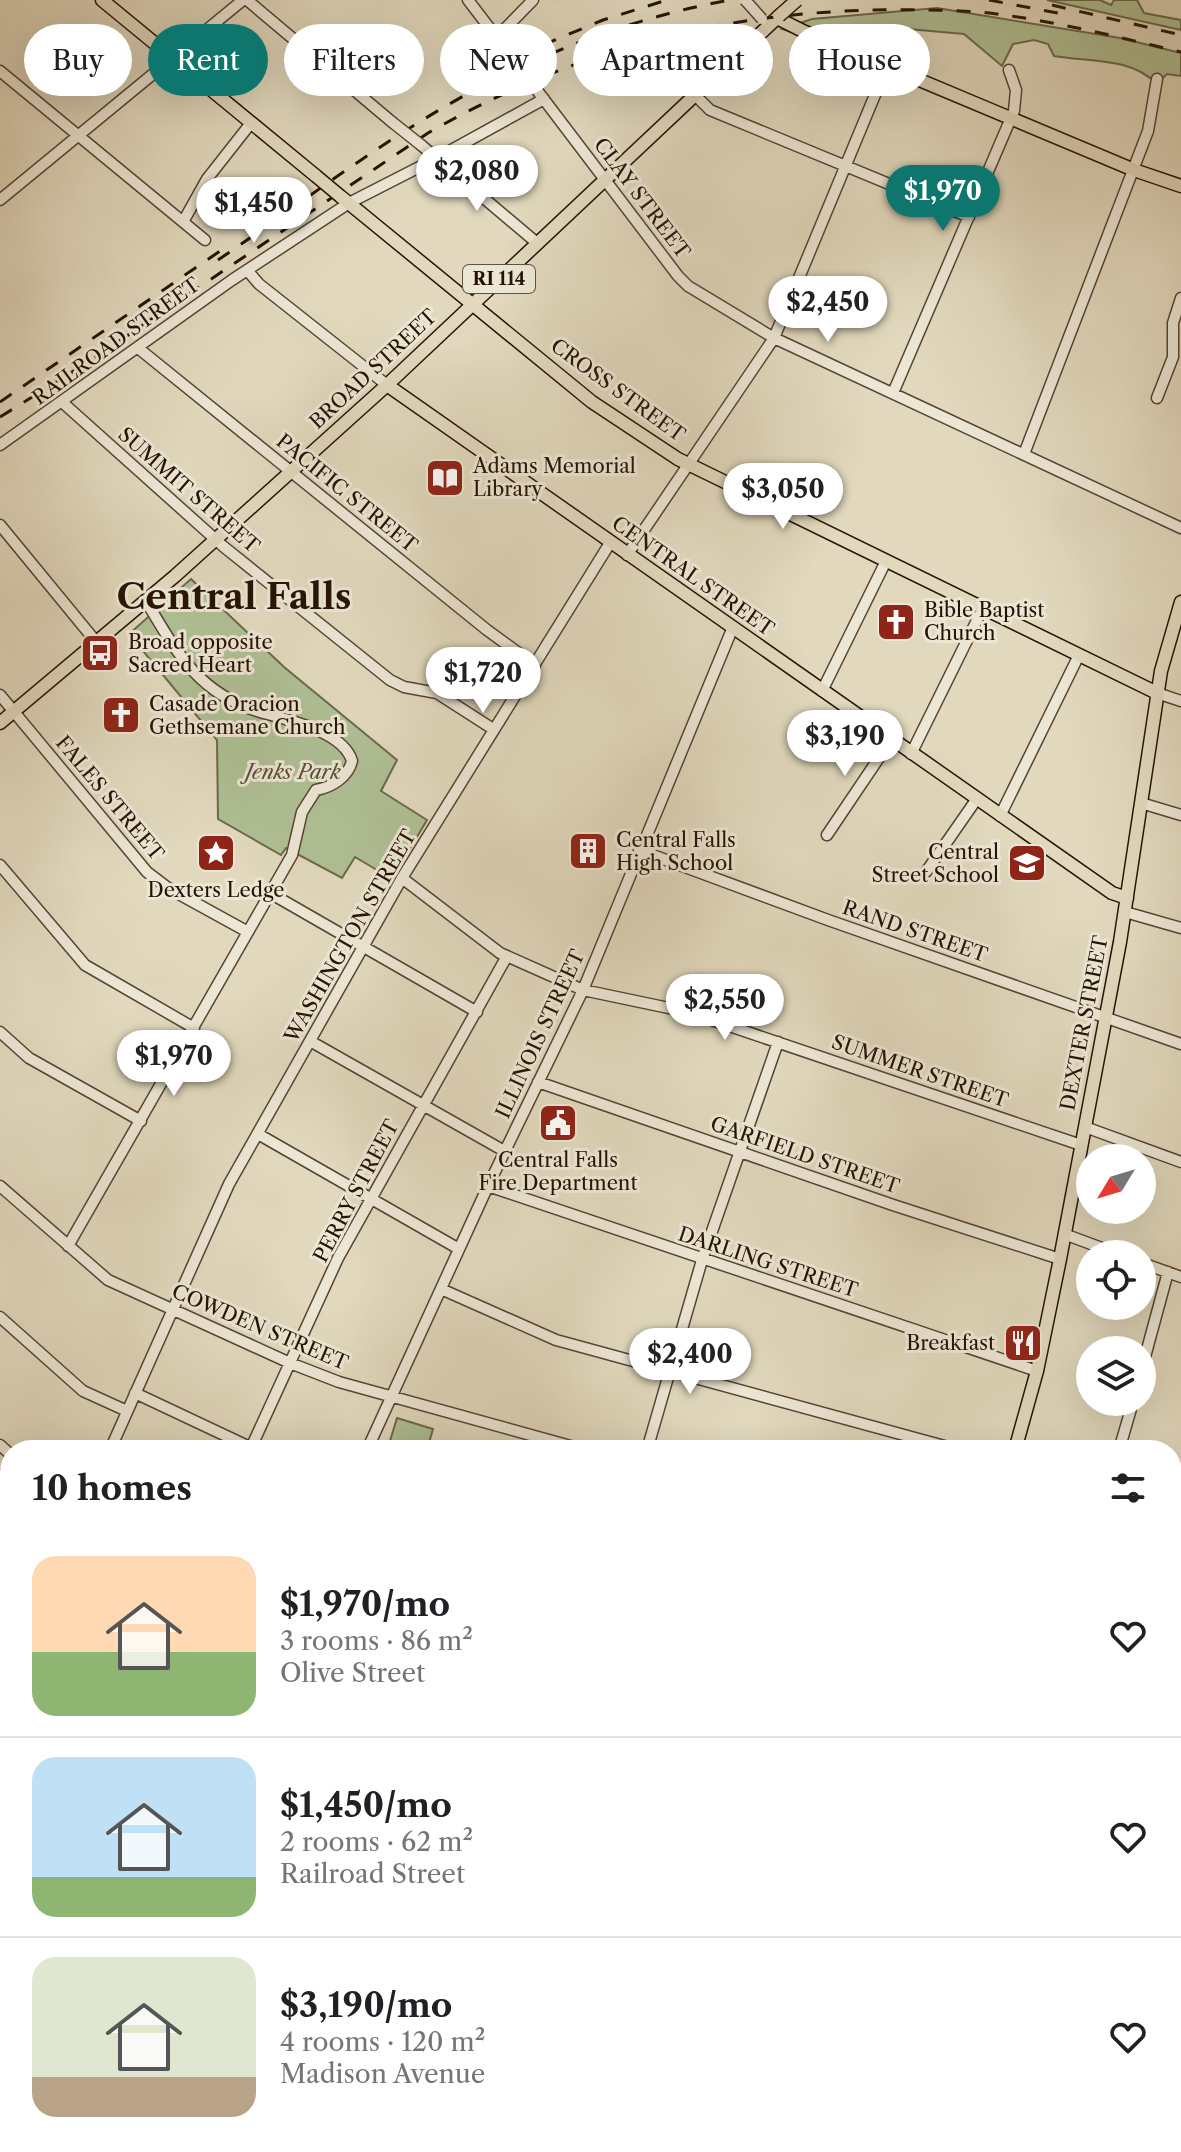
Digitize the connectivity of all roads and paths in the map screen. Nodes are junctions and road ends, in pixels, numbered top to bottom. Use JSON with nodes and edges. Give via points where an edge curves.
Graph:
{"nodes":[{"id":1,"x":102,"y":0,"type":"edge"},
{"id":2,"x":245,"y":0,"type":"edge"},
{"id":3,"x":468,"y":0,"type":"edge"},
{"id":4,"x":533,"y":0,"type":"edge"},
{"id":5,"x":745,"y":0,"type":"edge"},
{"id":6,"x":797,"y":0,"type":"edge"},
{"id":7,"x":772,"y":20,"type":"junction"},
{"id":8,"x":215,"y":24,"type":"edge"},
{"id":9,"x":487,"y":24,"type":"edge"},
{"id":10,"x":510,"y":24,"type":"edge"},
{"id":11,"x":768,"y":24,"type":"edge"},
{"id":12,"x":789,"y":27,"type":"edge"},
{"id":13,"x":148,"y":38,"type":"edge"},
{"id":14,"x":1009,"y":70,"type":"dead end"},
{"id":15,"x":0,"y":71,"type":"edge"},
{"id":16,"x":148,"y":78,"type":"edge"},
{"id":17,"x":1157,"y":79,"type":"dead end"},
{"id":18,"x":930,"y":84,"type":"edge"},
{"id":19,"x":218,"y":96,"type":"edge"},
{"id":20,"x":542,"y":96,"type":"edge"},
{"id":21,"x":694,"y":96,"type":"edge"},
{"id":22,"x":696,"y":96,"type":"edge"},
{"id":23,"x":875,"y":96,"type":"edge"},
{"id":24,"x":544,"y":99,"type":"junction"},
{"id":25,"x":1011,"y":118,"type":"junction"},
{"id":26,"x":251,"y":123,"type":"junction"},
{"id":27,"x":79,"y":136,"type":"junction"},
{"id":28,"x":437,"y":158,"type":"junction"},
{"id":29,"x":846,"y":166,"type":"junction"},
{"id":30,"x":1134,"y":170,"type":"junction"},
{"id":31,"x":606,"y":179,"type":"junction"},
{"id":32,"x":1181,"y":186,"type":"edge"},
{"id":33,"x":0,"y":200,"type":"edge"},
{"id":34,"x":344,"y":200,"type":"junction"},
{"id":35,"x":969,"y":217,"type":"junction"},
{"id":36,"x":183,"y":222,"type":"junction"},
{"id":37,"x":205,"y":240,"type":"dead end"},
{"id":38,"x":537,"y":243,"type":"junction"},
{"id":39,"x":247,"y":270,"type":"junction"},
{"id":40,"x":1181,"y":298,"type":"edge"},
{"id":41,"x":473,"y":304,"type":"junction"},
{"id":42,"x":774,"y":338,"type":"junction"},
{"id":43,"x":138,"y":348,"type":"junction"},
{"id":44,"x":1177,"y":353,"type":"edge"},
{"id":45,"x":387,"y":385,"type":"junction"},
{"id":46,"x":893,"y":393,"type":"junction"},
{"id":47,"x":1157,"y":398,"type":"dead end"},
{"id":48,"x":62,"y":402,"type":"junction"},
{"id":49,"x":0,"y":445,"type":"edge"},
{"id":50,"x":1024,"y":454,"type":"junction"},
{"id":51,"x":687,"y":464,"type":"junction"},
{"id":52,"x":292,"y":471,"type":"junction"},
{"id":53,"x":0,"y":525,"type":"edge"},
{"id":54,"x":1181,"y":528,"type":"edge"},
{"id":55,"x":215,"y":540,"type":"junction"},
{"id":56,"x":610,"y":543,"type":"junction"},
{"id":57,"x":627,"y":555,"type":"junction"},
{"id":58,"x":886,"y":561,"type":"junction"},
{"id":59,"x":146,"y":601,"type":"junction"},
{"id":60,"x":1181,"y":602,"type":"edge"},
{"id":61,"x":983,"y":608,"type":"junction"},
{"id":62,"x":733,"y":627,"type":"junction"},
{"id":63,"x":97,"y":643,"type":"junction"},
{"id":64,"x":1079,"y":655,"type":"junction"},
{"id":65,"x":535,"y":665,"type":"junction"},
{"id":66,"x":822,"y":691,"type":"junction"},
{"id":67,"x":1157,"y":693,"type":"junction"},
{"id":68,"x":0,"y":695,"type":"edge"},
{"id":69,"x":1181,"y":701,"type":"edge"},
{"id":70,"x":14,"y":711,"type":"junction"},
{"id":71,"x":0,"y":723,"type":"edge"},
{"id":72,"x":493,"y":729,"type":"junction"},
{"id":73,"x":891,"y":740,"type":"junction"},
{"id":74,"x":911,"y":754,"type":"junction"},
{"id":75,"x":976,"y":800,"type":"junction"},
{"id":76,"x":1141,"y":803,"type":"junction"},
{"id":77,"x":1181,"y":815,"type":"edge"},
{"id":78,"x":1000,"y":816,"type":"junction"},
{"id":79,"x":827,"y":835,"type":"dead end"},
{"id":80,"x":639,"y":850,"type":"junction"},
{"id":81,"x":0,"y":865,"type":"edge"},
{"id":82,"x":926,"y":872,"type":"dead end"},
{"id":83,"x":402,"y":878,"type":"junction"},
{"id":84,"x":270,"y":893,"type":"junction"},
{"id":85,"x":1126,"y":905,"type":"junction"},
{"id":86,"x":1181,"y":928,"type":"edge"},
{"id":87,"x":248,"y":932,"type":"junction"},
{"id":88,"x":363,"y":948,"type":"junction"},
{"id":89,"x":507,"y":956,"type":"junction"},
{"id":90,"x":583,"y":990,"type":"junction"},
{"id":91,"x":477,"y":1012,"type":"junction"},
{"id":92,"x":1106,"y":1017,"type":"junction"},
{"id":93,"x":194,"y":1028,"type":"junction"},
{"id":94,"x":0,"y":1032,"type":"edge"},
{"id":95,"x":310,"y":1041,"type":"junction"},
{"id":96,"x":778,"y":1042,"type":"junction"},
{"id":97,"x":1181,"y":1044,"type":"edge"},
{"id":98,"x":538,"y":1082,"type":"junction"},
{"id":99,"x":423,"y":1105,"type":"junction"},
{"id":100,"x":141,"y":1121,"type":"junction"},
{"id":101,"x":1085,"y":1127,"type":"junction"},
{"id":102,"x":258,"y":1134,"type":"junction"},
{"id":103,"x":1078,"y":1144,"type":"edge"},
{"id":104,"x":1081,"y":1144,"type":"edge"},
{"id":105,"x":739,"y":1150,"type":"junction"},
{"id":106,"x":506,"y":1152,"type":"junction"},
{"id":107,"x":1181,"y":1162,"type":"edge"},
{"id":108,"x":1076,"y":1171,"type":"edge"},
{"id":109,"x":0,"y":1186,"type":"edge"},
{"id":110,"x":488,"y":1186,"type":"junction"},
{"id":111,"x":371,"y":1199,"type":"junction"},
{"id":112,"x":1064,"y":1234,"type":"junction"},
{"id":113,"x":1080,"y":1240,"type":"edge"},
{"id":114,"x":68,"y":1246,"type":"junction"},
{"id":115,"x":459,"y":1249,"type":"junction"},
{"id":116,"x":1060,"y":1259,"type":"junction"},
{"id":117,"x":702,"y":1260,"type":"junction"},
{"id":118,"x":1156,"y":1268,"type":"edge"},
{"id":119,"x":1168,"y":1272,"type":"junction"},
{"id":120,"x":1181,"y":1277,"type":"edge"},
{"id":121,"x":441,"y":1289,"type":"junction"},
{"id":122,"x":173,"y":1310,"type":"junction"},
{"id":123,"x":0,"y":1317,"type":"edge"},
{"id":124,"x":1151,"y":1336,"type":"edge"},
{"id":125,"x":290,"y":1363,"type":"junction"},
{"id":126,"x":1037,"y":1371,"type":"junction"},
{"id":127,"x":668,"y":1372,"type":"junction"},
{"id":128,"x":135,"y":1393,"type":"junction"},
{"id":129,"x":391,"y":1397,"type":"junction"},
{"id":130,"x":127,"y":1411,"type":"junction"},
{"id":131,"x":1129,"y":1416,"type":"edge"},
{"id":132,"x":114,"y":1440,"type":"edge"},
{"id":133,"x":233,"y":1440,"type":"edge"},
{"id":134,"x":256,"y":1440,"type":"edge"},
{"id":135,"x":372,"y":1440,"type":"edge"},
{"id":136,"x":548,"y":1440,"type":"edge"},
{"id":137,"x":650,"y":1440,"type":"edge"},
{"id":138,"x":922,"y":1440,"type":"edge"},
{"id":139,"x":1018,"y":1440,"type":"edge"},
{"id":140,"x":1122,"y":1440,"type":"edge"}],
"edges":[{"from":1,"to":13,"type":"main road","name":"CROSS STREET"},
{"from":2,"to":8,"type":"street"},
{"from":2,"to":28,"type":"street","bridge":true},
{"from":3,"to":9,"type":"street","name":"CLAY STREET"},
{"from":4,"to":10,"type":"street"},
{"from":5,"to":7,"type":"street","bridge":true},
{"from":6,"to":7,"type":"main road","name":"BROAD STREET","number":"RI 114","bridge":true},
{"from":7,"to":11,"type":"main road","name":"BROAD STREET","number":"RI 114"},
{"from":7,"to":12,"type":"main road"},
{"from":14,"to":25,"type":"street","via":[[1016,90]]},
{"from":15,"to":27,"type":"street"},
{"from":16,"to":27,"type":"street"},
{"from":17,"to":30,"type":"street","via":[[1148,131]]},
{"from":18,"to":25,"type":"main road"},
{"from":19,"to":26,"type":"main road","name":"CROSS STREET"},
{"from":20,"to":24,"type":"street","name":"CLAY STREET","bridge":true},
{"from":21,"to":31,"type":"main road","name":"BROAD STREET","number":"RI 114"},
{"from":22,"to":29,"type":"street","via":[[710,110]]},
{"from":23,"to":29,"type":"street"},
{"from":24,"to":28,"type":"street","name":"RAILROAD STREET"},
{"from":24,"to":31,"type":"street","name":"CLAY STREET"},
{"from":25,"to":30,"type":"main road"},
{"from":25,"to":35,"type":"street"},
{"from":26,"to":34,"type":"main road","name":"CROSS STREET","bridge":true},
{"from":26,"to":36,"type":"street","via":[[207,179]]},
{"from":27,"to":33,"type":"street"},
{"from":27,"to":36,"type":"street"},
{"from":28,"to":34,"type":"street","name":"RAILROAD STREET"},
{"from":28,"to":38,"type":"street"},
{"from":29,"to":35,"type":"street"},
{"from":29,"to":42,"type":"street"},
{"from":30,"to":32,"type":"main road"},
{"from":30,"to":50,"type":"street"},
{"from":31,"to":38,"type":"main road","name":"BROAD STREET","number":"RI 114"},
{"from":31,"to":42,"type":"street","name":"CLAY STREET","via":[[682,281]]},
{"from":34,"to":39,"type":"street","name":"RAILROAD STREET"},
{"from":34,"to":41,"type":"main road","name":"CROSS STREET"},
{"from":35,"to":46,"type":"street"},
{"from":36,"to":37,"type":"street"},
{"from":38,"to":41,"type":"main road","name":"BROAD STREET","number":"RI 114"},
{"from":39,"to":43,"type":"street","name":"RAILROAD STREET"},
{"from":39,"to":45,"type":"street","name":"CENTRAL STREET"},
{"from":40,"to":44,"type":"street","via":[[1173,323]]},
{"from":41,"to":45,"type":"main road","name":"BROAD STREET","number":"RI 114"},
{"from":41,"to":51,"type":"main road","name":"CROSS STREET","via":[[592,402]]},
{"from":42,"to":46,"type":"street","name":"CLAY STREET"},
{"from":42,"to":51,"type":"street"},
{"from":43,"to":48,"type":"street","name":"RAILROAD STREET"},
{"from":43,"to":52,"type":"street","name":"PACIFIC STREET"},
{"from":44,"to":47,"type":"street"},
{"from":45,"to":52,"type":"main road","name":"BROAD STREET","number":"RI 114"},
{"from":45,"to":56,"type":"main road","name":"CENTRAL STREET"},
{"from":46,"to":50,"type":"street","name":"CLAY STREET"},
{"from":48,"to":49,"type":"street","name":"RAILROAD STREET"},
{"from":48,"to":55,"type":"street","name":"SUMMIT STREET"},
{"from":50,"to":54,"type":"street","name":"CLAY STREET"},
{"from":51,"to":57,"type":"street"},
{"from":51,"to":58,"type":"main road","name":"CROSS STREET"},
{"from":52,"to":55,"type":"main road","name":"BROAD STREET","number":"RI 114"},
{"from":52,"to":65,"type":"street","name":"PACIFIC STREET"},
{"from":53,"to":63,"type":"street"},
{"from":55,"to":59,"type":"main road","name":"BROAD STREET","number":"RI 114"},
{"from":55,"to":72,"type":"street","name":"SUMMIT STREET","via":[[390,680],[437,693]]},
{"from":56,"to":57,"type":"main road","name":"CENTRAL STREET"},
{"from":56,"to":65,"type":"street","name":"WASHINGTON STREET"},
{"from":57,"to":62,"type":"main road","name":"CENTRAL STREET"},
{"from":58,"to":61,"type":"main road","name":"CROSS STREET"},
{"from":58,"to":66,"type":"street"},
{"from":59,"to":63,"type":"main road","name":"BROAD STREET","number":"RI 114"},
{"from":59,"to":84,"type":"street","via":[[185,664],[212,687],[255,711],[312,727],[351,755],[346,774],[316,790],[307,804],[292,855]]},
{"from":60,"to":67,"type":"main road","name":"DEXTER STREET"},
{"from":61,"to":64,"type":"main road","name":"CROSS STREET"},
{"from":61,"to":74,"type":"street"},
{"from":62,"to":66,"type":"main road","name":"CENTRAL STREET"},
{"from":62,"to":80,"type":"street","name":"ILLINOIS STREET"},
{"from":63,"to":70,"type":"main road","name":"BROAD STREET","number":"RI 114"},
{"from":64,"to":67,"type":"main road","name":"CROSS STREET"},
{"from":64,"to":78,"type":"street"},
{"from":65,"to":72,"type":"street","name":"WASHINGTON STREET"},
{"from":66,"to":73,"type":"main road","name":"CENTRAL STREET"},
{"from":67,"to":69,"type":"street","name":"CROSS STREET"},
{"from":67,"to":76,"type":"main road","name":"DEXTER STREET"},
{"from":68,"to":70,"type":"street","name":"FALES STREET"},
{"from":70,"to":71,"type":"main road","name":"BROAD STREET","number":"RI 114"},
{"from":70,"to":87,"type":"street","name":"FALES STREET","via":[[147,872]]},
{"from":72,"to":83,"type":"street","name":"WASHINGTON STREET"},
{"from":73,"to":74,"type":"main road","name":"CENTRAL STREET"},
{"from":73,"to":79,"type":"street"},
{"from":74,"to":75,"type":"main road","name":"CENTRAL STREET"},
{"from":75,"to":78,"type":"main road","name":"CENTRAL STREET"},
{"from":75,"to":82,"type":"street"},
{"from":76,"to":77,"type":"street"},
{"from":76,"to":85,"type":"main road","name":"DEXTER STREET"},
{"from":78,"to":85,"type":"main road","name":"CENTRAL STREET"},
{"from":80,"to":90,"type":"street","name":"ILLINOIS STREET"},
{"from":80,"to":92,"type":"street","name":"RAND STREET"},
{"from":81,"to":93,"type":"street","via":[[85,965]]},
{"from":83,"to":88,"type":"street","name":"WASHINGTON STREET"},
{"from":83,"to":89,"type":"street","name":"SUMMER STREET"},
{"from":84,"to":87,"type":"street"},
{"from":84,"to":88,"type":"street"},
{"from":85,"to":86,"type":"street","name":"CENTRAL STREET"},
{"from":85,"to":92,"type":"main road","name":"DEXTER STREET"},
{"from":87,"to":93,"type":"street"},
{"from":88,"to":91,"type":"street"},
{"from":88,"to":95,"type":"street","name":"WASHINGTON STREET"},
{"from":89,"to":90,"type":"street","name":"SUMMER STREET"},
{"from":89,"to":91,"type":"street","name":"PERRY STREET"},
{"from":90,"to":96,"type":"street","name":"SUMMER STREET","via":[[680,1010]]},
{"from":90,"to":98,"type":"street","name":"ILLINOIS STREET"},
{"from":91,"to":99,"type":"street","name":"PERRY STREET"},
{"from":92,"to":97,"type":"street","name":"RAND STREET"},
{"from":92,"to":101,"type":"main road","name":"DEXTER STREET"},
{"from":93,"to":100,"type":"street"},
{"from":94,"to":100,"type":"street","via":[[29,1058]]},
{"from":95,"to":99,"type":"street"},
{"from":95,"to":102,"type":"street","name":"WASHINGTON STREET"},
{"from":96,"to":103,"type":"street","name":"SUMMER STREET"},
{"from":96,"to":105,"type":"street"},
{"from":98,"to":105,"type":"street","name":"GARFIELD STREET"},
{"from":98,"to":106,"type":"street","name":"ILLINOIS STREET"},
{"from":99,"to":106,"type":"street"},
{"from":99,"to":111,"type":"street","name":"PERRY STREET"},
{"from":100,"to":114,"type":"street"},
{"from":101,"to":104,"type":"main road","name":"DEXTER STREET"},
{"from":101,"to":107,"type":"street"},
{"from":102,"to":111,"type":"street"},
{"from":102,"to":122,"type":"street","name":"WASHINGTON STREET","via":[[229,1184]]},
{"from":105,"to":116,"type":"street","name":"GARFIELD STREET"},
{"from":105,"to":117,"type":"street"},
{"from":106,"to":110,"type":"street","name":"ILLINOIS STREET"},
{"from":108,"to":112,"type":"main road","name":"DEXTER STREET"},
{"from":109,"to":114,"type":"street","name":"COWDEN STREET"},
{"from":110,"to":115,"type":"street","name":"ILLINOIS STREET"},
{"from":110,"to":117,"type":"street","name":"DARLING STREET"},
{"from":111,"to":115,"type":"street"},
{"from":111,"to":125,"type":"street","name":"PERRY STREET"},
{"from":112,"to":113,"type":"street"},
{"from":112,"to":116,"type":"main road","name":"DEXTER STREET"},
{"from":114,"to":122,"type":"street","name":"COWDEN STREET","via":[[108,1280]]},
{"from":115,"to":121,"type":"street","name":"ILLINOIS STREET"},
{"from":116,"to":126,"type":"main road","name":"DEXTER STREET"},
{"from":117,"to":126,"type":"street","name":"DARLING STREET"},
{"from":117,"to":127,"type":"street"},
{"from":118,"to":119,"type":"street"},
{"from":119,"to":120,"type":"street"},
{"from":119,"to":124,"type":"street"},
{"from":121,"to":127,"type":"street","via":[[539,1334]]},
{"from":121,"to":129,"type":"street","name":"ILLINOIS STREET"},
{"from":122,"to":125,"type":"street","name":"COWDEN STREET"},
{"from":122,"to":128,"type":"street","name":"WASHINGTON STREET"},
{"from":123,"to":130,"type":"street","via":[[83,1391]]},
{"from":125,"to":129,"type":"street","name":"COWDEN STREET"},
{"from":125,"to":134,"type":"street","name":"PERRY STREET"},
{"from":126,"to":139,"type":"main road","name":"DEXTER STREET"},
{"from":127,"to":137,"type":"street"},
{"from":127,"to":138,"type":"street"},
{"from":128,"to":130,"type":"street","name":"WASHINGTON STREET"},
{"from":128,"to":133,"type":"street"},
{"from":129,"to":135,"type":"street","name":"ILLINOIS STREET"},
{"from":129,"to":136,"type":"street","name":"COWDEN STREET"},
{"from":130,"to":132,"type":"street","name":"WASHINGTON STREET"},
{"from":131,"to":140,"type":"street"}]}
